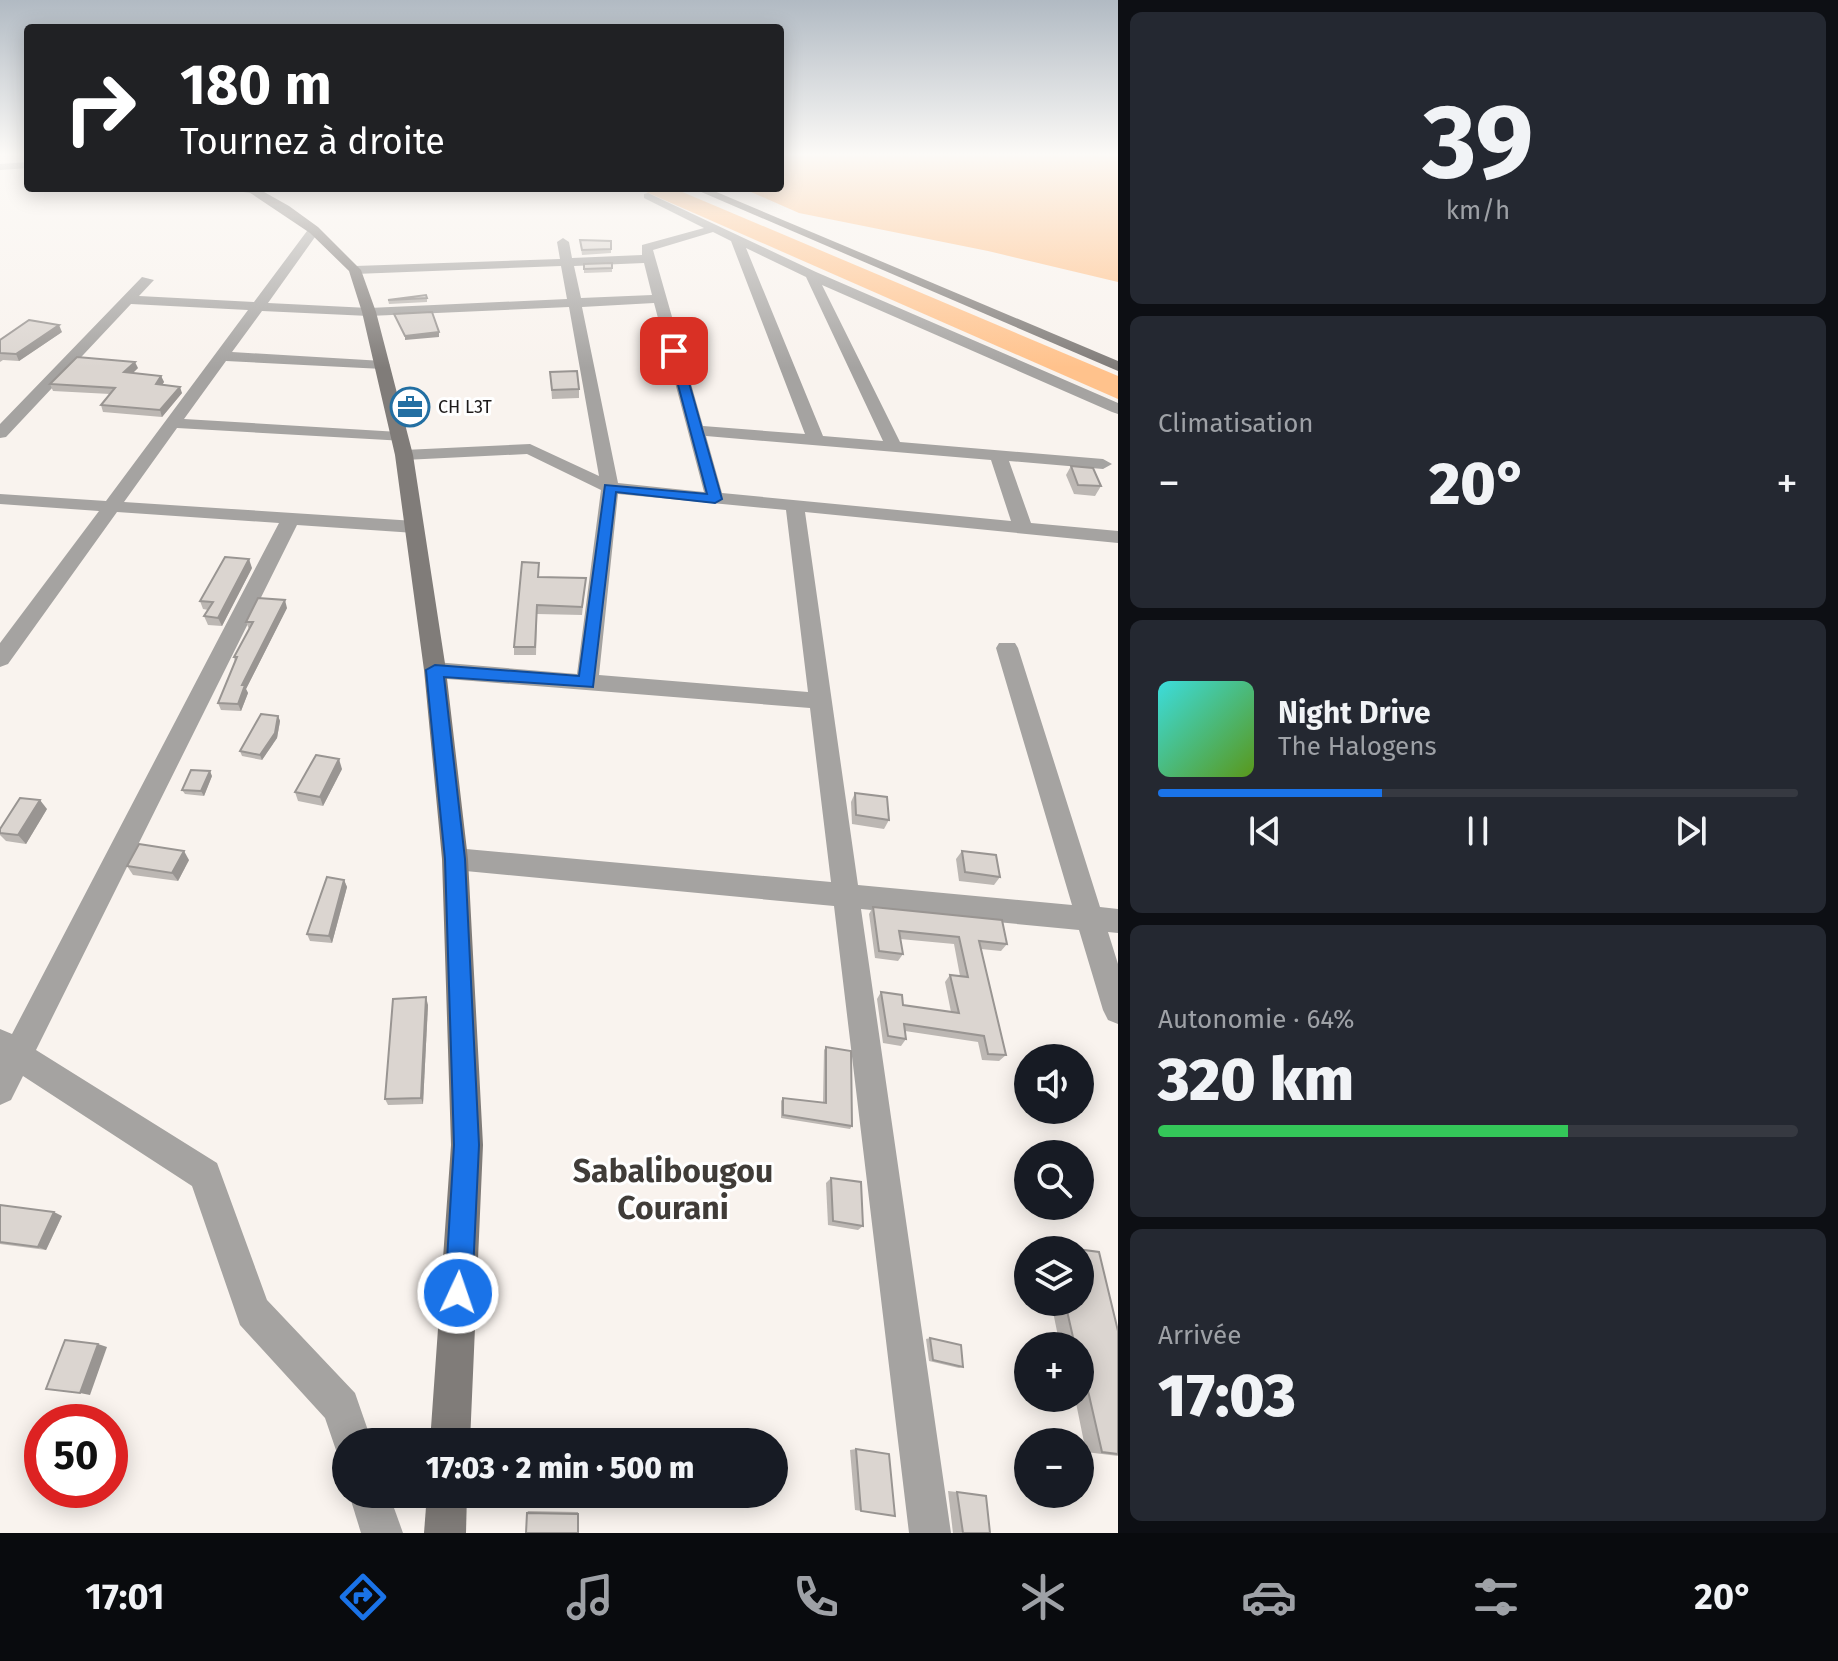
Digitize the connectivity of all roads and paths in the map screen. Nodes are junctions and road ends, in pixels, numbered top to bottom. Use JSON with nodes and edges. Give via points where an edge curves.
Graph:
{"nodes":[{"id":1,"x":306,"y":225,"type":"edge"},
{"id":2,"x":708,"y":225,"type":"edge"},
{"id":3,"x":784,"y":225,"type":"edge"},
{"id":4,"x":715,"y":228,"type":"junction"},
{"id":5,"x":314,"y":230,"type":"junction"},
{"id":6,"x":736,"y":239,"type":"junction"},
{"id":7,"x":563,"y":242,"type":"dead end"},
{"id":8,"x":649,"y":259,"type":"junction"},
{"id":9,"x":567,"y":262,"type":"junction"},
{"id":10,"x":355,"y":270,"type":"junction"},
{"id":11,"x":811,"y":275,"type":"junction"},
{"id":12,"x":147,"y":280,"type":"dead end"},
{"id":13,"x":660,"y":299,"type":"junction"},
{"id":14,"x":128,"y":300,"type":"junction"},
{"id":15,"x":575,"y":303,"type":"junction"},
{"id":16,"x":257,"y":307,"type":"junction"},
{"id":17,"x":369,"y":312,"type":"junction"},
{"id":18,"x":222,"y":356,"type":"junction"},
{"id":19,"x":383,"y":365,"type":"junction"},
{"id":20,"x":1118,"y":366,"type":"edge"},
{"id":21,"x":1118,"y":409,"type":"edge"},
{"id":22,"x":172,"y":423,"type":"junction"},
{"id":23,"x":696,"y":430,"type":"junction"},
{"id":24,"x":0,"y":433,"type":"edge"},
{"id":25,"x":816,"y":440,"type":"junction"},
{"id":26,"x":401,"y":446,"type":"junction"},
{"id":27,"x":894,"y":446,"type":"junction"},
{"id":28,"x":998,"y":455,"type":"junction"},
{"id":29,"x":1103,"y":464,"type":"dead end"},
{"id":30,"x":610,"y":488,"type":"junction"},
{"id":31,"x":0,"y":499,"type":"edge"},
{"id":32,"x":715,"y":499,"type":"junction"},
{"id":33,"x":111,"y":506,"type":"junction"},
{"id":34,"x":795,"y":508,"type":"junction"},
{"id":35,"x":291,"y":519,"type":"junction"},
{"id":36,"x":415,"y":527,"type":"junction"},
{"id":37,"x":1023,"y":528,"type":"junction"},
{"id":38,"x":1118,"y":537,"type":"edge"},
{"id":39,"x":1007,"y":648,"type":"dead end"},
{"id":40,"x":0,"y":659,"type":"edge"},
{"id":41,"x":435,"y":670,"type":"junction"},
{"id":42,"x":587,"y":682,"type":"junction"},
{"id":43,"x":820,"y":701,"type":"junction"},
{"id":44,"x":455,"y":859,"type":"junction"},
{"id":45,"x":846,"y":896,"type":"junction"},
{"id":46,"x":1090,"y":918,"type":"junction"},
{"id":47,"x":1118,"y":921,"type":"edge"},
{"id":48,"x":1118,"y":1010,"type":"edge"},
{"id":49,"x":9,"y":1050,"type":"edge"},
{"id":50,"x":0,"y":1089,"type":"edge"},
{"id":51,"x":348,"y":1428,"type":"edge"},
{"id":52,"x":451,"y":1428,"type":"edge"},
{"id":53,"x":374,"y":1508,"type":"edge"},
{"id":54,"x":446,"y":1508,"type":"edge"},
{"id":55,"x":382,"y":1533,"type":"edge"},
{"id":56,"x":445,"y":1533,"type":"edge"},
{"id":57,"x":930,"y":1533,"type":"edge"}],
"edges":[{"from":1,"to":5,"type":"main road"},
{"from":2,"to":4,"type":"street"},
{"from":3,"to":20,"type":"main road"},
{"from":4,"to":6,"type":"street"},
{"from":4,"to":8,"type":"street","via":[[646,248]]},
{"from":5,"to":10,"type":"main road"},
{"from":5,"to":16,"type":"street"},
{"from":6,"to":11,"type":"street"},
{"from":6,"to":25,"type":"street"},
{"from":7,"to":9,"type":"street"},
{"from":8,"to":9,"type":"street"},
{"from":8,"to":13,"type":"street"},
{"from":9,"to":10,"type":"street"},
{"from":9,"to":15,"type":"street"},
{"from":10,"to":17,"type":"main road"},
{"from":11,"to":21,"type":"street"},
{"from":11,"to":27,"type":"street"},
{"from":12,"to":14,"type":"street"},
{"from":13,"to":15,"type":"street"},
{"from":13,"to":23,"type":"street"},
{"from":14,"to":16,"type":"street"},
{"from":14,"to":24,"type":"street"},
{"from":15,"to":17,"type":"street"},
{"from":15,"to":30,"type":"street"},
{"from":16,"to":17,"type":"street"},
{"from":16,"to":18,"type":"street"},
{"from":17,"to":19,"type":"main road"},
{"from":18,"to":19,"type":"street"},
{"from":18,"to":22,"type":"street"},
{"from":19,"to":26,"type":"main road"},
{"from":22,"to":26,"type":"street"},
{"from":22,"to":33,"type":"street"},
{"from":23,"to":25,"type":"street"},
{"from":23,"to":32,"type":"street"},
{"from":25,"to":27,"type":"street"},
{"from":26,"to":30,"type":"street","via":[[530,449]]},
{"from":26,"to":36,"type":"main road"},
{"from":27,"to":28,"type":"street"},
{"from":28,"to":29,"type":"street"},
{"from":28,"to":37,"type":"street"},
{"from":30,"to":32,"type":"street"},
{"from":30,"to":42,"type":"street"},
{"from":31,"to":33,"type":"street"},
{"from":32,"to":34,"type":"street"},
{"from":33,"to":35,"type":"street"},
{"from":33,"to":40,"type":"street"},
{"from":34,"to":37,"type":"street"},
{"from":34,"to":43,"type":"street"},
{"from":35,"to":36,"type":"street"},
{"from":35,"to":49,"type":"street"},
{"from":36,"to":41,"type":"main road"},
{"from":37,"to":38,"type":"street"},
{"from":39,"to":46,"type":"street"},
{"from":41,"to":42,"type":"street"},
{"from":41,"to":44,"type":"main road"},
{"from":42,"to":43,"type":"street"},
{"from":43,"to":45,"type":"street"},
{"from":44,"to":45,"type":"street"},
{"from":44,"to":52,"type":"main road","via":[[467,1145]]},
{"from":45,"to":46,"type":"street"},
{"from":45,"to":57,"type":"street"},
{"from":46,"to":47,"type":"street"},
{"from":46,"to":48,"type":"street"},
{"from":49,"to":50,"type":"street"},
{"from":49,"to":51,"type":"street","via":[[205,1175],[253,1312],[341,1407]]},
{"from":53,"to":55,"type":"street"},
{"from":54,"to":56,"type":"main road"}]}
